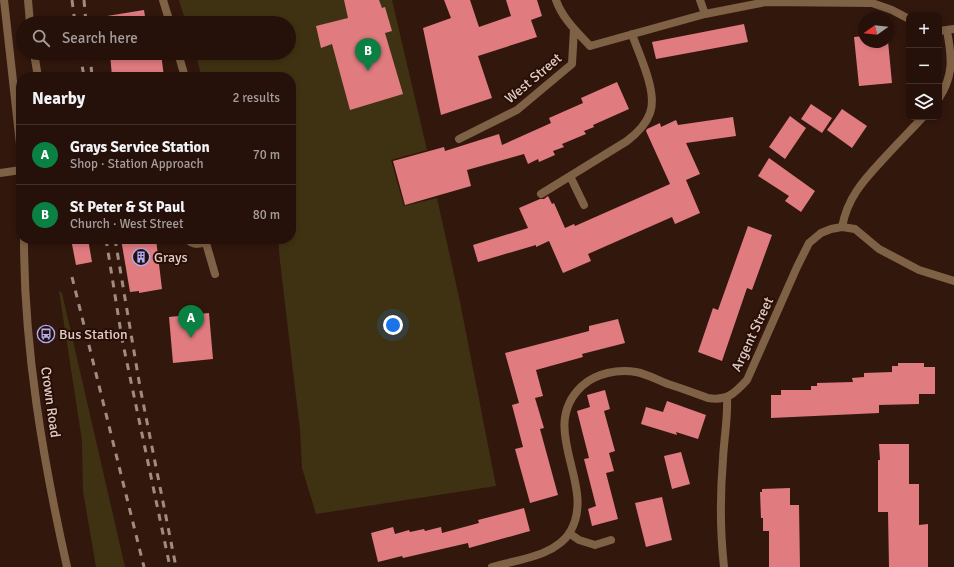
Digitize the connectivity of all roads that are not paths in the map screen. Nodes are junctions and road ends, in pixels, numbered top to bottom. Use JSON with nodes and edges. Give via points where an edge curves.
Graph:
{"nodes":[{"id":1,"x":4,"y":0,"type":"edge"},
{"id":2,"x":28,"y":0,"type":"edge"},
{"id":3,"x":163,"y":0,"type":"edge"},
{"id":4,"x":556,"y":0,"type":"edge"},
{"id":5,"x":700,"y":0,"type":"edge"},
{"id":6,"x":852,"y":2,"type":"edge"},
{"id":7,"x":705,"y":14,"type":"junction"},
{"id":8,"x":29,"y":16,"type":"edge"},
{"id":9,"x":168,"y":16,"type":"edge"},
{"id":10,"x":906,"y":17,"type":"edge"},
{"id":11,"x":574,"y":29,"type":"junction"},
{"id":12,"x":947,"y":30,"type":"edge"},
{"id":13,"x":632,"y":34,"type":"junction"},
{"id":14,"x":35,"y":60,"type":"edge"},
{"id":15,"x":180,"y":60,"type":"edge"},
{"id":16,"x":37,"y":72,"type":"edge"},
{"id":17,"x":184,"y":72,"type":"edge"},
{"id":18,"x":942,"y":93,"type":"edge"},
{"id":19,"x":16,"y":108,"type":"edge"},
{"id":20,"x":920,"y":120,"type":"edge"},
{"id":21,"x":459,"y":139,"type":"dead end"},
{"id":22,"x":16,"y":171,"type":"edge"},
{"id":23,"x":0,"y":173,"type":"edge"},
{"id":24,"x":570,"y":176,"type":"junction"},
{"id":25,"x":542,"y":194,"type":"dead end"},
{"id":26,"x":584,"y":205,"type":"dead end"},
{"id":27,"x":842,"y":227,"type":"junction"},
{"id":28,"x":24,"y":244,"type":"edge"},
{"id":29,"x":208,"y":244,"type":"edge"},
{"id":30,"x":215,"y":274,"type":"dead end"},
{"id":31,"x":954,"y":281,"type":"edge"},
{"id":32,"x":727,"y":398,"type":"junction"},
{"id":33,"x":569,"y":533,"type":"junction"},
{"id":34,"x":611,"y":540,"type":"dead end"},
{"id":35,"x":67,"y":567,"type":"edge"},
{"id":36,"x":492,"y":567,"type":"edge"},
{"id":37,"x":724,"y":567,"type":"edge"}],
"edges":[{"from":1,"to":19,"type":"street"},
{"from":2,"to":8,"type":"street"},
{"from":3,"to":9,"type":"street"},
{"from":4,"to":11,"type":"street"},
{"from":5,"to":7,"type":"street"},
{"from":6,"to":7,"type":"street","via":[[766,2]]},
{"from":6,"to":10,"type":"street","via":[[872,3]]},
{"from":7,"to":13,"type":"street"},
{"from":11,"to":13,"type":"street","via":[[590,46]]},
{"from":11,"to":21,"type":"street","name":"West Street","via":[[572,64],[517,110]]},
{"from":12,"to":18,"type":"street","via":[[953,69]]},
{"from":13,"to":24,"type":"street","via":[[651,87],[650,113],[638,132],[627,141]]},
{"from":14,"to":16,"type":"street"},
{"from":15,"to":17,"type":"street"},
{"from":20,"to":27,"type":"street","via":[[862,181],[853,195]]},
{"from":22,"to":23,"type":"street"},
{"from":24,"to":25,"type":"street"},
{"from":24,"to":26,"type":"street"},
{"from":27,"to":31,"type":"street","via":[[855,229],[879,249],[919,270]]},
{"from":27,"to":32,"type":"street","name":"Argent Street","via":[[831,228],[809,243],[747,380]]},
{"from":28,"to":35,"type":"street","name":"Crown Road","via":[[26,310],[31,358],[50,481]]},
{"from":29,"to":30,"type":"street"},
{"from":32,"to":33,"type":"street","via":[[708,398],[637,372],[606,373],[589,380],[568,404],[564,421],[564,437],[578,499],[577,518]]},
{"from":32,"to":37,"type":"street","via":[[721,501]]},
{"from":33,"to":34,"type":"street","via":[[579,540],[595,544]]},
{"from":33,"to":36,"type":"street","via":[[555,547]]}]}
